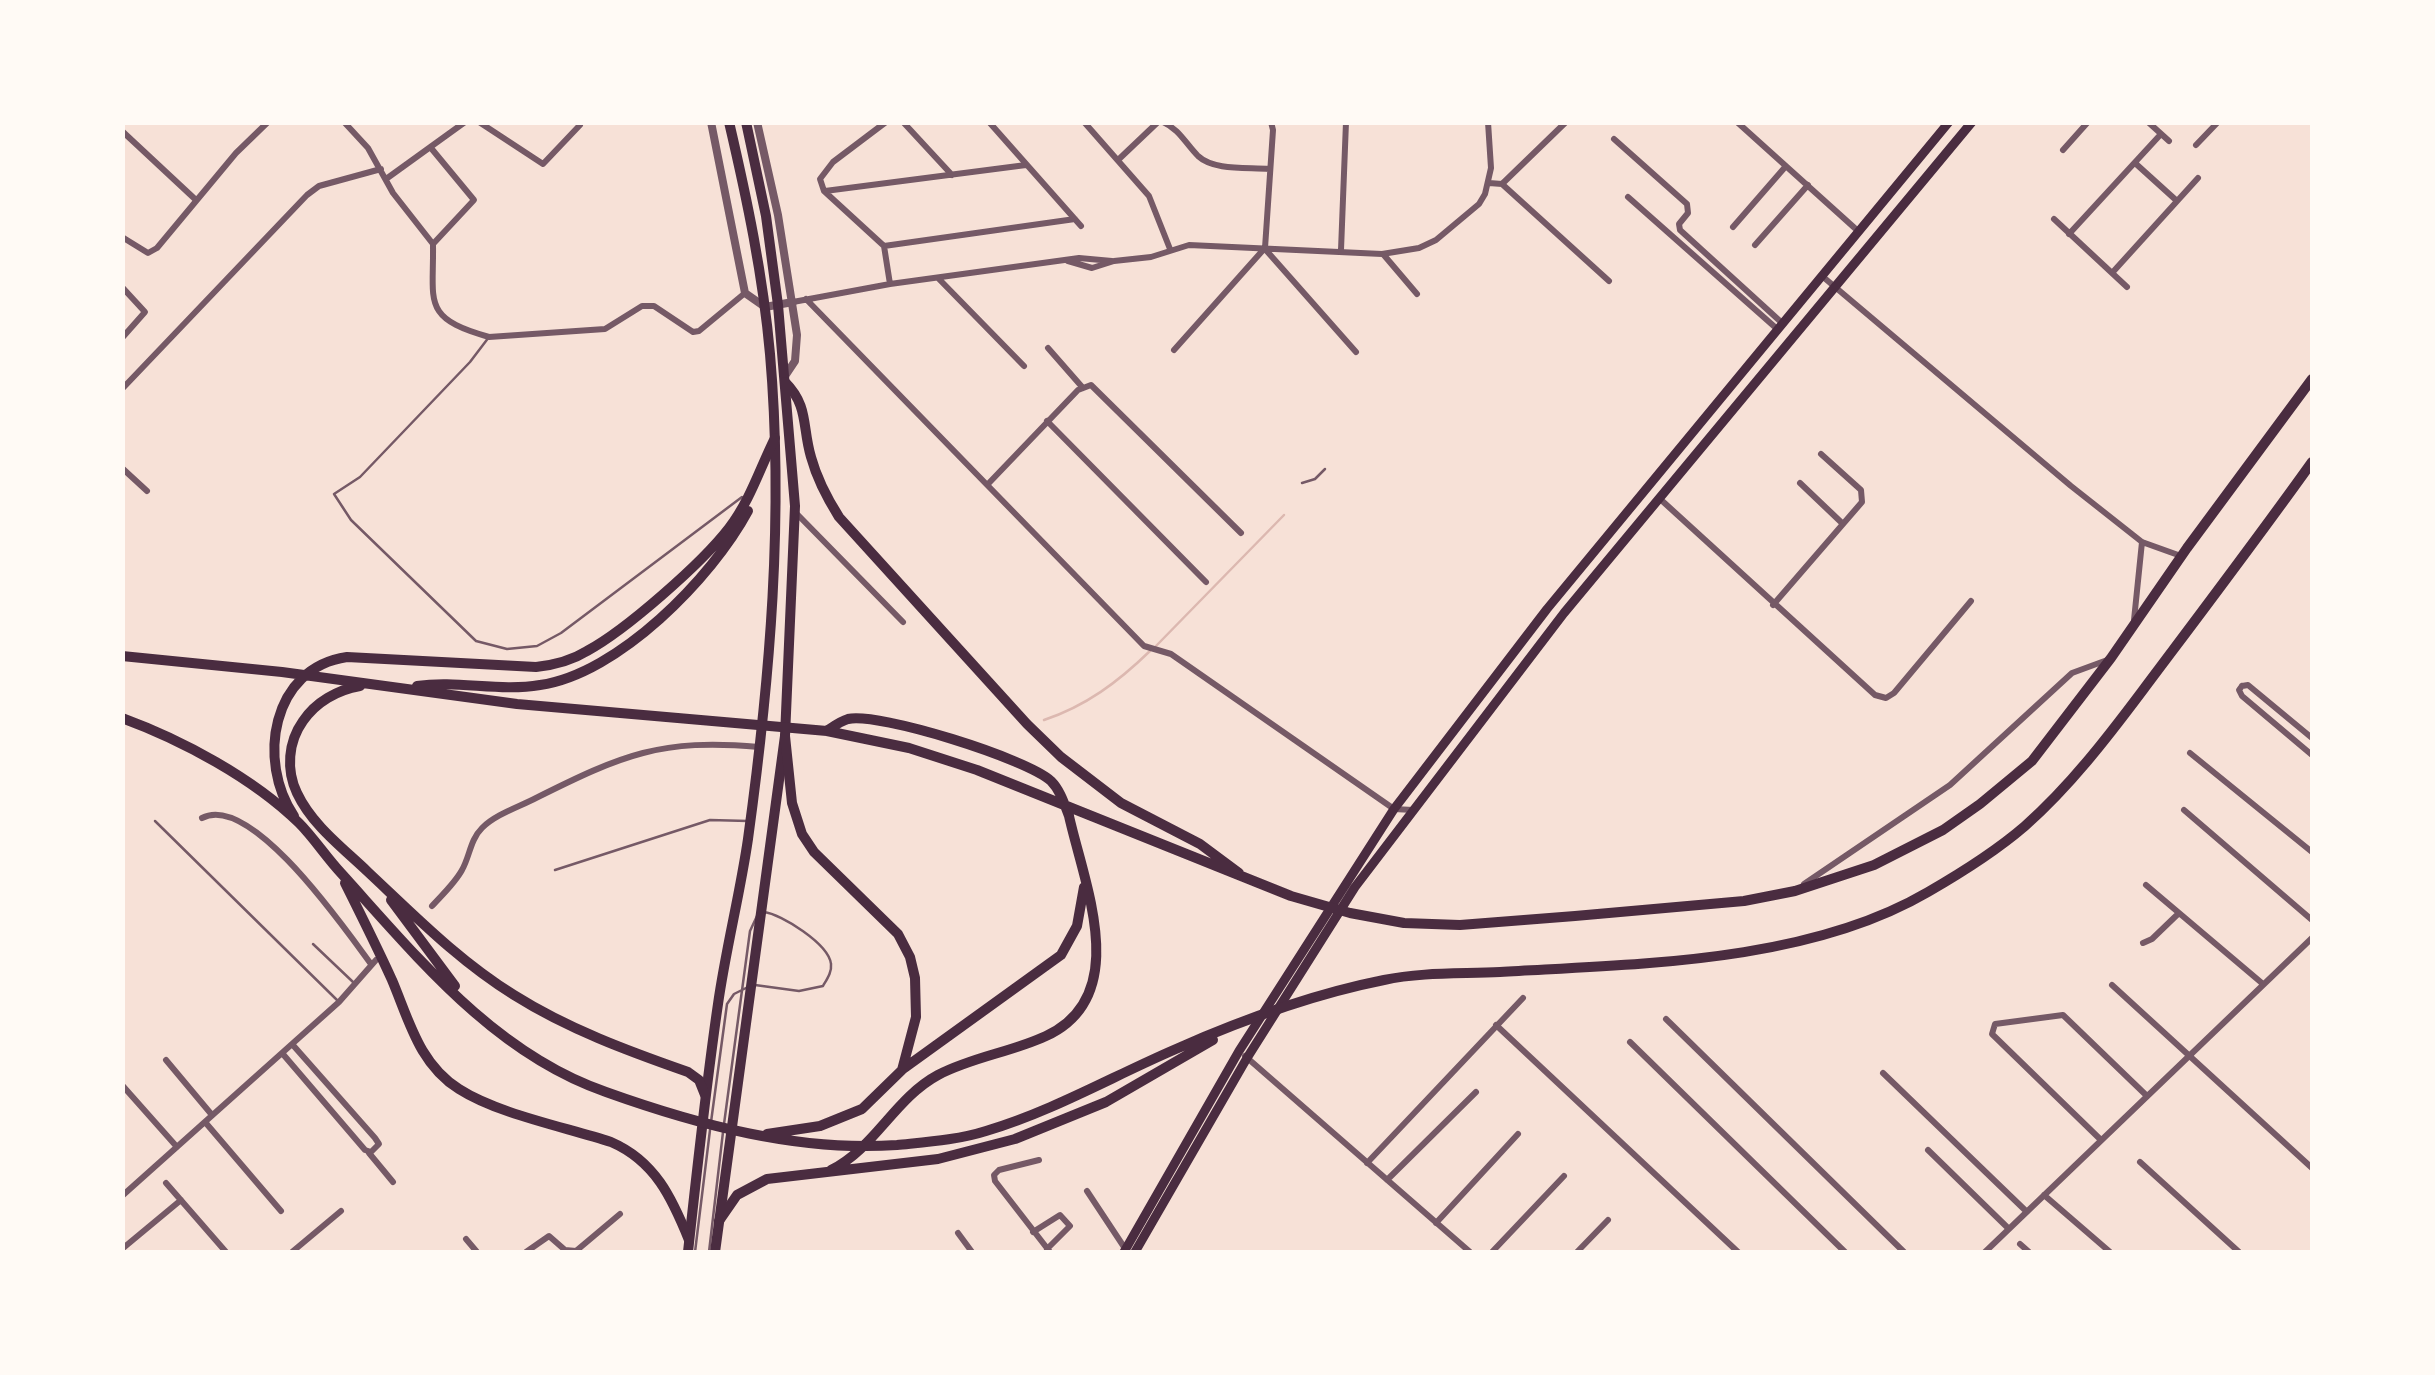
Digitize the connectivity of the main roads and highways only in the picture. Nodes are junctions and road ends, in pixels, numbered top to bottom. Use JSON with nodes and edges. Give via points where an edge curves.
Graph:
{"nodes":[{"id":1,"x":729,"y":122,"type":"edge"},
{"id":2,"x":746,"y":122,"type":"edge"},
{"id":3,"x":1949,"y":122,"type":"edge"},
{"id":4,"x":1972,"y":122,"type":"edge"},
{"id":5,"x":785,"y":379,"type":"junction"},
{"id":6,"x":2312,"y":379,"type":"edge"},
{"id":7,"x":1733,"y":380,"type":"junction"},
{"id":8,"x":1747,"y":392,"type":"junction"},
{"id":9,"x":775,"y":441,"type":"junction"},
{"id":10,"x":2312,"y":462,"type":"edge"},
{"id":11,"x":122,"y":656,"type":"edge"},
{"id":12,"x":375,"y":684,"type":"junction"},
{"id":13,"x":1488,"y":685,"type":"junction"},
{"id":14,"x":404,"y":689,"type":"junction"},
{"id":15,"x":1502,"y":693,"type":"junction"},
{"id":16,"x":122,"y":718,"type":"edge"},
{"id":17,"x":827,"y":731,"type":"junction"},
{"id":18,"x":785,"y":736,"type":"junction"},
{"id":19,"x":298,"y":822,"type":"junction"},
{"id":20,"x":747,"y":842,"type":"junction"},
{"id":21,"x":772,"y":847,"type":"junction"},
{"id":22,"x":337,"y":869,"type":"junction"},
{"id":23,"x":1244,"y":878,"type":"junction"},
{"id":24,"x":376,"y":879,"type":"junction"},
{"id":25,"x":1084,"y":886,"type":"junction"},
{"id":26,"x":471,"y":1011,"type":"junction"},
{"id":27,"x":1230,"y":1029,"type":"junction"},
{"id":28,"x":1243,"y":1054,"type":"junction"},
{"id":29,"x":902,"y":1070,"type":"junction"},
{"id":30,"x":705,"y":1095,"type":"junction"},
{"id":31,"x":761,"y":1135,"type":"junction"},
{"id":32,"x":830,"y":1170,"type":"junction"},
{"id":33,"x":719,"y":1221,"type":"junction"},
{"id":34,"x":691,"y":1248,"type":"edge"},
{"id":35,"x":712,"y":1252,"type":"edge"},
{"id":36,"x":1128,"y":1252,"type":"edge"}],
"edges":[{"from":1,"to":9,"type":"main road","via":[[765,307]]},
{"from":2,"to":5,"type":"main road","via":[[766,216]]},
{"from":3,"to":7,"type":"main road"},
{"from":4,"to":8,"type":"main road"},
{"from":5,"to":18,"type":"main road","via":[[794,512]]},
{"from":5,"to":23,"type":"main road","via":[[802,402],[812,461],[839,517],[1027,724],[1100,788],[1214,852]]},
{"from":6,"to":23,"type":"main road","via":[[2032,761],[1942,830],[1874,864],[1744,902],[1460,925],[1350,913]]},
{"from":7,"to":8,"type":"main road"},
{"from":7,"to":13,"type":"main road"},
{"from":8,"to":15,"type":"main road"},
{"from":9,"to":14,"type":"main road","via":[[755,498],[713,564],[668,611],[598,665],[544,685]]},
{"from":9,"to":19,"type":"main road","via":[[729,528],[589,650],[536,667],[334,659],[303,679],[286,700],[273,744],[280,789]]},
{"from":9,"to":20,"type":"main road","via":[[772,598]]},
{"from":10,"to":27,"type":"main road","via":[[2097,752],[2022,828],[1924,894],[1865,921],[1786,943],[1652,962],[1390,978],[1307,998]]},
{"from":11,"to":12,"type":"main road"},
{"from":12,"to":14,"type":"main road"},
{"from":12,"to":24,"type":"main road","via":[[341,691],[313,709],[296,732],[290,765],[306,810]]},
{"from":13,"to":15,"type":"main road"},
{"from":13,"to":28,"type":"main road","via":[[1394,809]]},
{"from":14,"to":17,"type":"main road"},
{"from":15,"to":28,"type":"main road","via":[[1355,887]]},
{"from":16,"to":19,"type":"main road","via":[[198,752]]},
{"from":17,"to":23,"type":"main road","via":[[909,748]]},
{"from":17,"to":25,"type":"main road","via":[[851,718],[872,720],[982,748],[1039,772],[1062,797]]},
{"from":18,"to":21,"type":"main road"},
{"from":18,"to":29,"type":"main road","via":[[802,834],[890,924],[910,957],[916,1017]]},
{"from":19,"to":22,"type":"main road"},
{"from":20,"to":21,"type":"main road"},
{"from":20,"to":30,"type":"main road"},
{"from":21,"to":33,"type":"main road","via":[[747,987]]},
{"from":22,"to":26,"type":"main road"},
{"from":22,"to":34,"type":"main road","via":[[434,1067],[475,1098],[637,1156],[664,1186]]},
{"from":24,"to":26,"type":"main road"},
{"from":24,"to":30,"type":"main road","via":[[453,952],[515,996],[692,1074]]},
{"from":25,"to":29,"type":"main road","via":[[1077,926],[1060,955]]},
{"from":25,"to":32,"type":"main road","via":[[1098,958],[1081,1007],[1048,1035],[930,1080]]},
{"from":26,"to":31,"type":"main road","via":[[568,1077]]},
{"from":27,"to":31,"type":"main road","via":[[981,1133],[890,1145]]},
{"from":27,"to":32,"type":"main road","via":[[1106,1102],[1015,1139],[938,1159]]},
{"from":28,"to":36,"type":"main road"},
{"from":29,"to":31,"type":"main road","via":[[848,1117]]},
{"from":30,"to":34,"type":"main road"},
{"from":32,"to":33,"type":"main road","via":[[751,1185]]},
{"from":33,"to":35,"type":"main road"}]}
